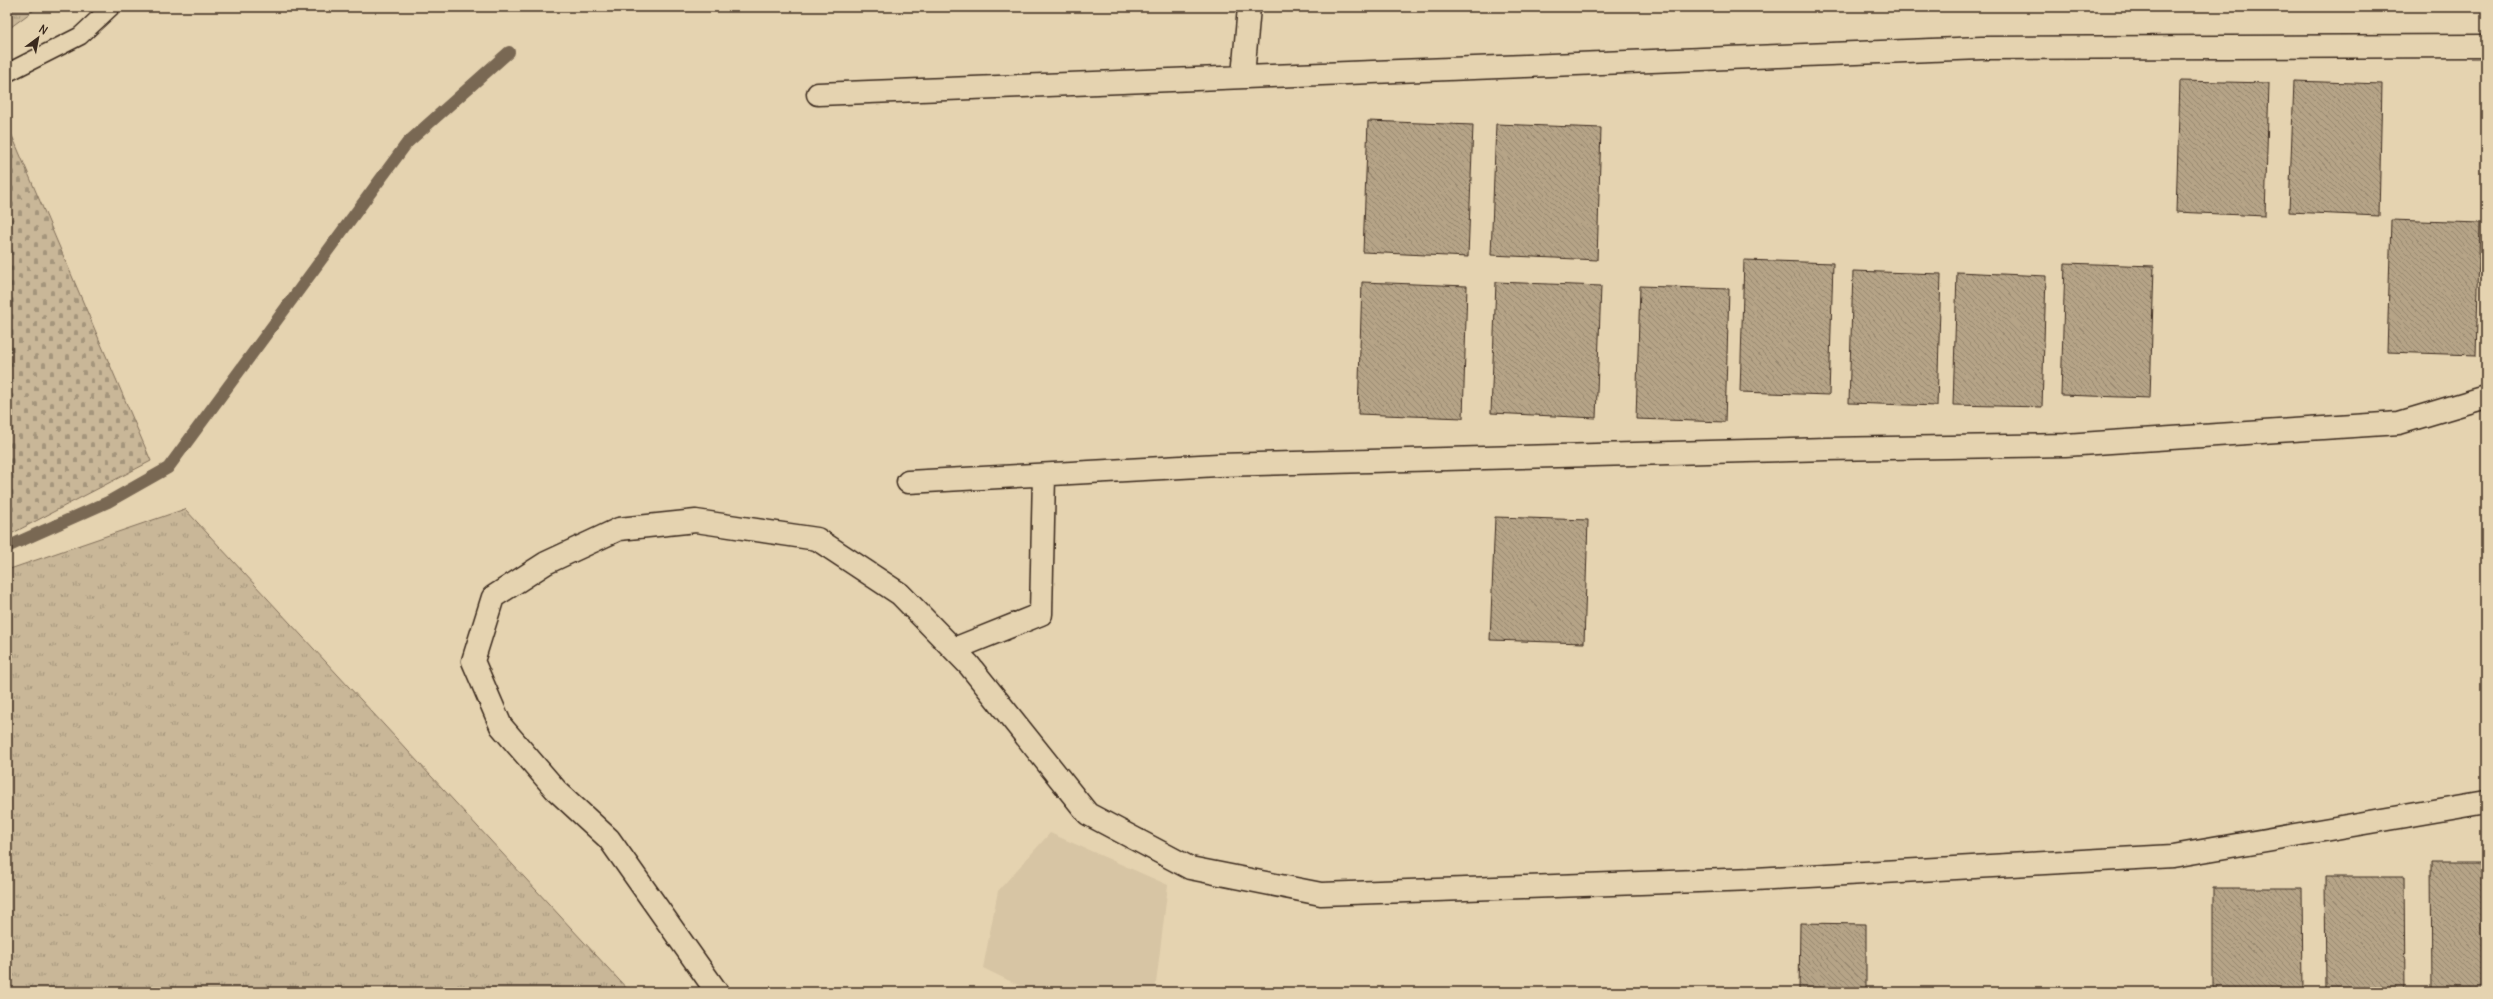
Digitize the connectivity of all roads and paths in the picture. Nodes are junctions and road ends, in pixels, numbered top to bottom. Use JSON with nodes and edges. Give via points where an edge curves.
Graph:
{"nodes":[{"id":1,"x":111,"y":7,"type":"edge"},
{"id":2,"x":1249,"y":7,"type":"edge"},
{"id":3,"x":2486,"y":46,"type":"edge"},
{"id":4,"x":7,"y":73,"type":"edge"},
{"id":5,"x":1243,"y":76,"type":"junction"},
{"id":6,"x":818,"y":94,"type":"dead end"},
{"id":7,"x":2486,"y":398,"type":"edge"},
{"id":8,"x":1044,"y":475,"type":"junction"},
{"id":9,"x":908,"y":482,"type":"dead end"},
{"id":10,"x":954,"y":650,"type":"junction"},
{"id":11,"x":2486,"y":802,"type":"edge"},
{"id":12,"x":718,"y":992,"type":"edge"}],
"edges":[{"from":1,"to":4,"type":"lane","via":[[80,36]]},
{"from":2,"to":5,"type":"street"},
{"from":3,"to":5,"type":"street","via":[[1982,48]]},
{"from":5,"to":6,"type":"street"},
{"from":7,"to":8,"type":"street","via":[[2399,423],[2065,445],[1234,465]]},
{"from":8,"to":9,"type":"street"},
{"from":8,"to":10,"type":"street","via":[[1041,614]]},
{"from":10,"to":11,"type":"street","via":[[974,671],[1088,814],[1190,868],[1321,894],[1755,879],[2173,856]]},
{"from":10,"to":12,"type":"street","via":[[900,594],[817,539],[696,521],[619,529],[546,563],[493,597],[473,661],[501,726],[556,790],[609,839]]}]}
